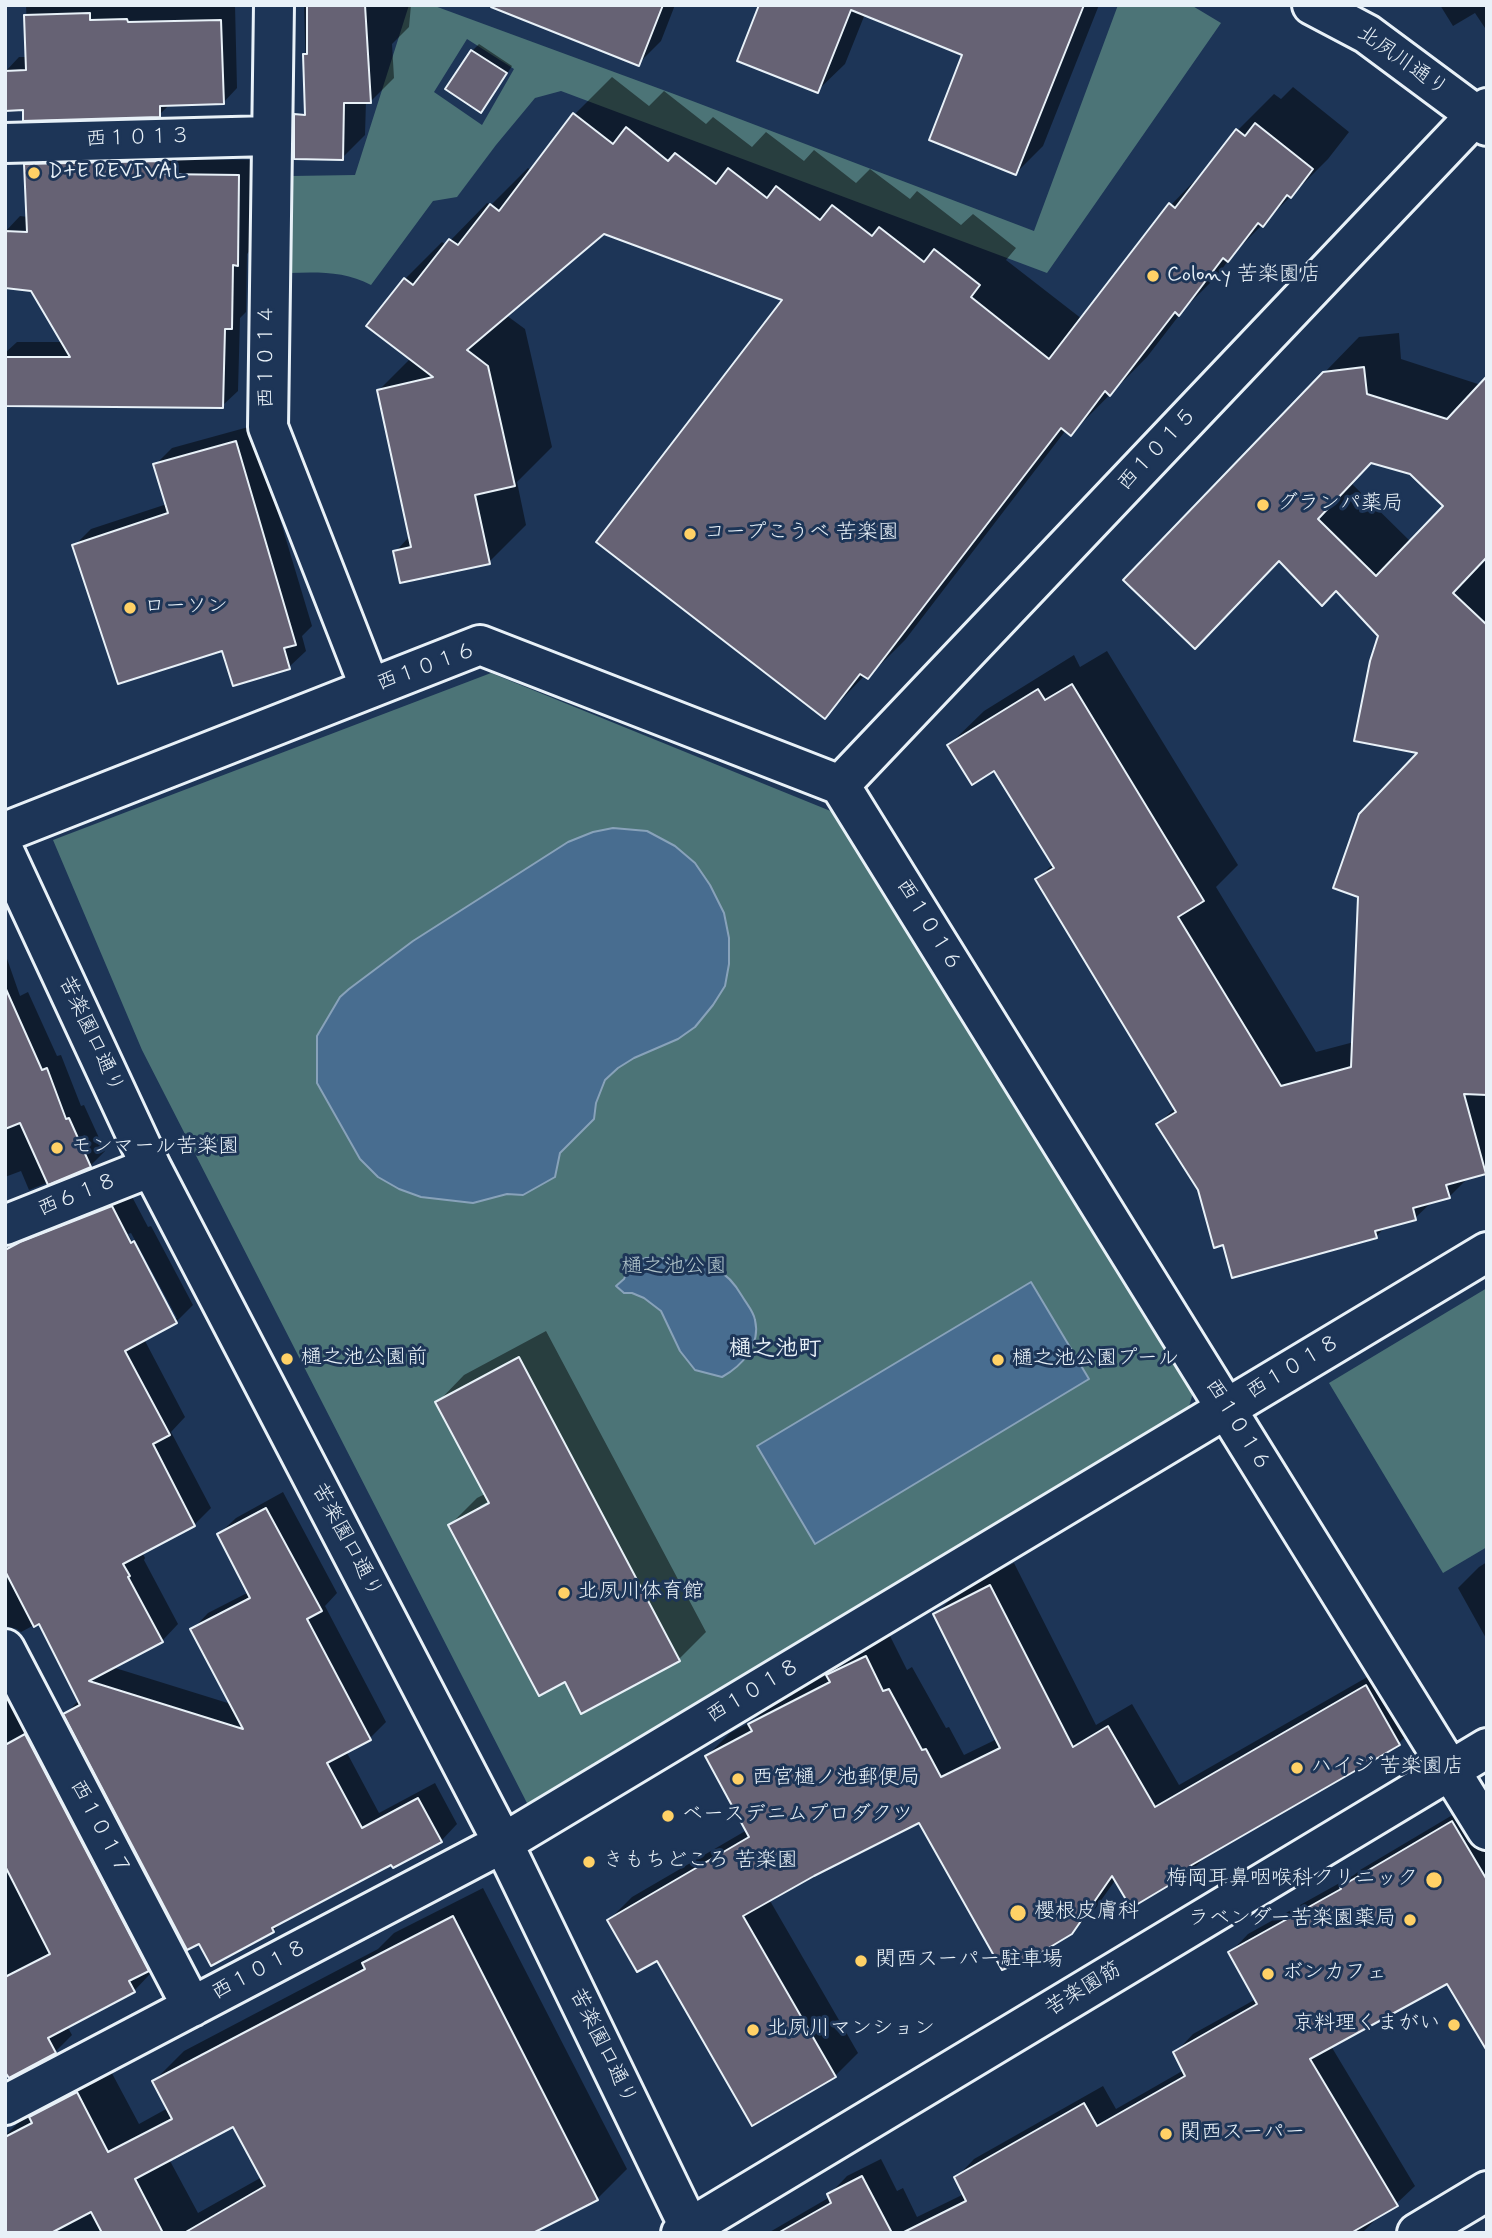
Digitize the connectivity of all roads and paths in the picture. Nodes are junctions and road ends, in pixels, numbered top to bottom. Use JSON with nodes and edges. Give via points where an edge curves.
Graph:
{"nodes":[{"id":1,"x":274,"y":5,"type":"edge"},
{"id":2,"x":1312,"y":5,"type":"edge"},
{"id":3,"x":1483,"y":116,"type":"edge"},
{"id":4,"x":270,"y":136,"type":"junction"},
{"id":5,"x":5,"y":143,"type":"edge"},
{"id":6,"x":370,"y":688,"type":"junction"},
{"id":7,"x":840,"y":785,"type":"junction"},
{"id":8,"x":5,"y":832,"type":"edge"},
{"id":9,"x":5,"y":853,"type":"edge"},
{"id":10,"x":151,"y":1167,"type":"junction"},
{"id":11,"x":5,"y":1225,"type":"edge"},
{"id":12,"x":1487,"y":1252,"type":"edge"},
{"id":13,"x":1226,"y":1409,"type":"junction"},
{"id":14,"x":5,"y":1649,"type":"edge"},
{"id":15,"x":1487,"y":1748,"type":"edge"},
{"id":16,"x":1450,"y":1770,"type":"junction"},
{"id":17,"x":1487,"y":1830,"type":"edge"},
{"id":18,"x":503,"y":1843,"type":"junction"},
{"id":19,"x":192,"y":2007,"type":"junction"},
{"id":20,"x":5,"y":2105,"type":"edge"},
{"id":21,"x":1487,"y":2191,"type":"edge"},
{"id":22,"x":687,"y":2231,"type":"edge"},
{"id":23,"x":1417,"y":2233,"type":"edge"}],
"edges":[{"from":1,"to":4,"type":"street","name":"西１０１４"},
{"from":2,"to":3,"type":"street","name":"北夙川通り","via":[[1367,34]]},
{"from":3,"to":7,"type":"street","name":"西１０１５"},
{"from":4,"to":5,"type":"street","name":"西１０１３"},
{"from":4,"to":6,"type":"street","name":"西１０１４","via":[[268,427]]},
{"from":6,"to":7,"type":"street","name":"西１０１６","via":[[480,645]]},
{"from":6,"to":8,"type":"street","name":"西１０１６"},
{"from":7,"to":13,"type":"street","name":"西１０１６"},
{"from":9,"to":10,"type":"street","name":"苦楽園口通り"},
{"from":10,"to":11,"type":"street","name":"西６１８"},
{"from":10,"to":18,"type":"street","name":"苦楽園口通り"},
{"from":12,"to":13,"type":"street","name":"西１０１８"},
{"from":13,"to":16,"type":"street","name":"西１０１６"},
{"from":13,"to":18,"type":"street","name":"西１０１８"},
{"from":14,"to":19,"type":"street","name":"西１０１７"},
{"from":15,"to":16,"type":"street","name":"苦楽園筋"},
{"from":16,"to":17,"type":"street","name":"西１０１６"},
{"from":16,"to":22,"type":"street","name":"苦楽園筋"},
{"from":18,"to":19,"type":"street","name":"西１０１８"},
{"from":18,"to":22,"type":"street","name":"苦楽園口通り"},
{"from":19,"to":20,"type":"street","name":"西１０１８"},
{"from":21,"to":23,"type":"street"}]}
